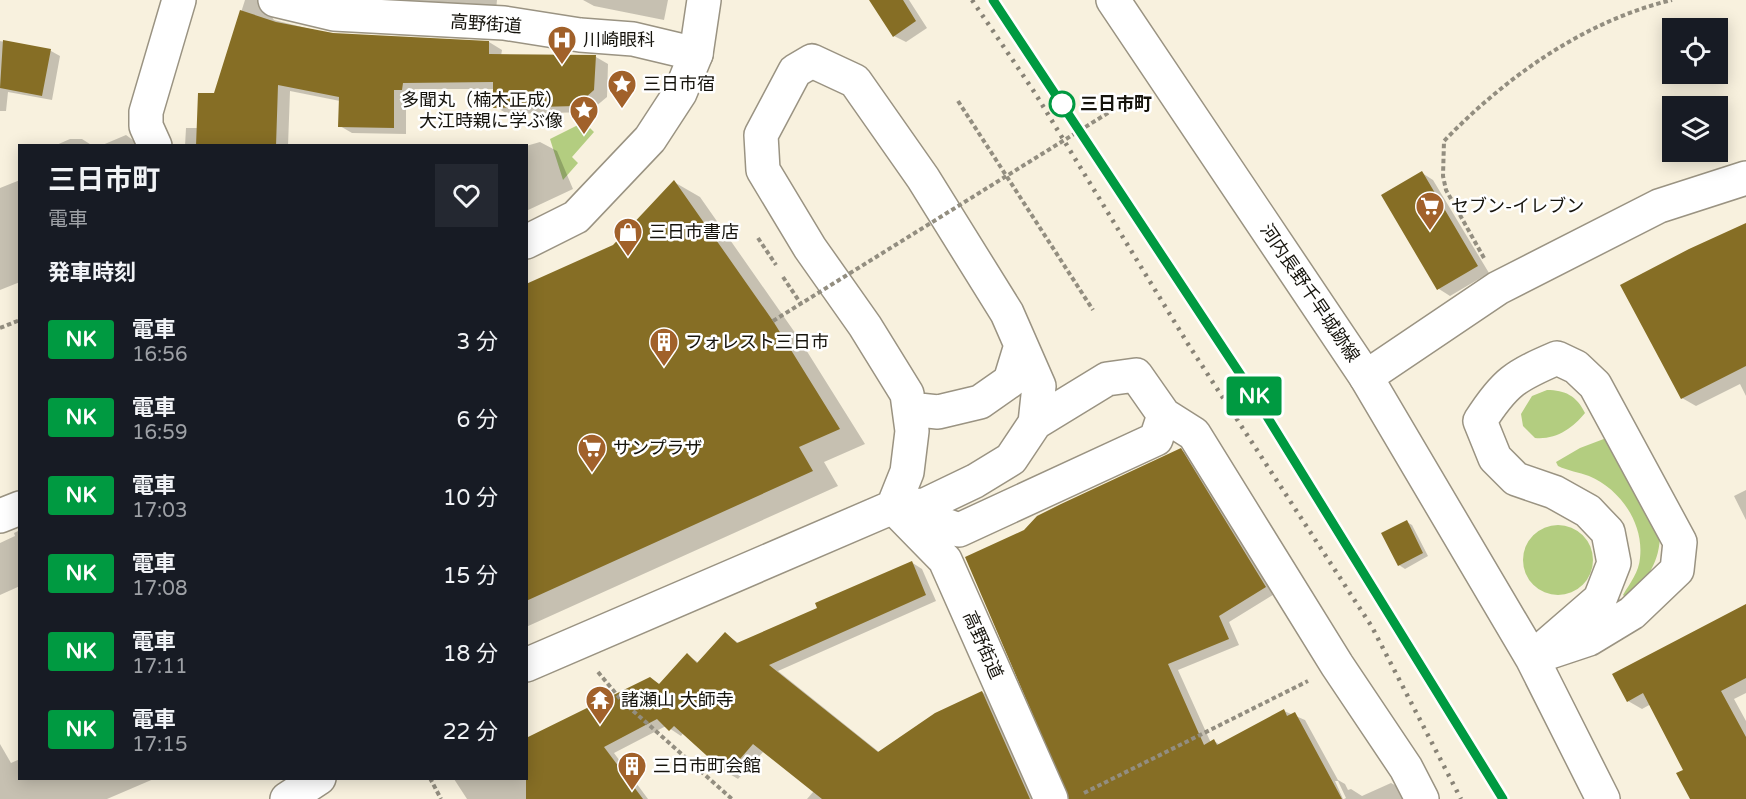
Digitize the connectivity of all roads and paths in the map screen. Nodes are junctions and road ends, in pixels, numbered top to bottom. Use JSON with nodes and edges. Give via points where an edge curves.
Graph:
{"nodes":[{"id":1,"x":179,"y":0,"type":"edge"},
{"id":2,"x":275,"y":0,"type":"edge"},
{"id":3,"x":704,"y":0,"type":"edge"},
{"id":4,"x":1113,"y":0,"type":"edge"},
{"id":5,"x":1672,"y":0,"type":"edge"},
{"id":6,"x":696,"y":54,"type":"junction"},
{"id":7,"x":1130,"y":99,"type":"dead end"},
{"id":8,"x":958,"y":100,"type":"dead end"},
{"id":9,"x":154,"y":144,"type":"edge"},
{"id":10,"x":1007,"y":175,"type":"junction"},
{"id":11,"x":1746,"y":178,"type":"edge"},
{"id":12,"x":528,"y":241,"type":"edge"},
{"id":13,"x":1498,"y":288,"type":"junction"},
{"id":14,"x":791,"y":289,"type":"dead end"},
{"id":15,"x":801,"y":304,"type":"junction"},
{"id":16,"x":1093,"y":310,"type":"dead end"},
{"id":17,"x":18,"y":321,"type":"edge"},
{"id":18,"x":773,"y":321,"type":"dead end"},
{"id":19,"x":0,"y":328,"type":"edge"},
{"id":20,"x":1021,"y":345,"type":"junction"},
{"id":21,"x":1366,"y":377,"type":"junction"},
{"id":22,"x":909,"y":409,"type":"junction"},
{"id":23,"x":1164,"y":415,"type":"junction"},
{"id":24,"x":1035,"y":423,"type":"junction"},
{"id":25,"x":893,"y":507,"type":"junction"},
{"id":26,"x":18,"y":509,"type":"edge"},
{"id":27,"x":0,"y":516,"type":"edge"},
{"id":28,"x":575,"y":645,"type":"junction"},
{"id":29,"x":1532,"y":658,"type":"junction"},
{"id":30,"x":528,"y":664,"type":"edge"},
{"id":31,"x":1337,"y":665,"type":"junction"},
{"id":32,"x":316,"y":780,"type":"edge"},
{"id":33,"x":431,"y":780,"type":"edge"},
{"id":34,"x":1067,"y":797,"type":"edge"},
{"id":35,"x":287,"y":799,"type":"edge"},
{"id":36,"x":441,"y":799,"type":"edge"},
{"id":37,"x":732,"y":799,"type":"edge"},
{"id":38,"x":1422,"y":799,"type":"edge"},
{"id":39,"x":1603,"y":799,"type":"edge"}],
"edges":[{"from":1,"to":9,"type":"street","via":[[146,112],[146,126]]},
{"from":2,"to":6,"type":"street","name":"高野街道","via":[[334,14],[504,23],[633,39]]},
{"from":3,"to":6,"type":"street"},
{"from":4,"to":21,"type":"street","name":"河内長野千早城跡線"},
{"from":5,"to":13,"type":"path","via":[[1616,17],[1562,48],[1504,84],[1444,141],[1446,190]]},
{"from":6,"to":12,"type":"street","via":[[680,93],[650,139],[576,217]]},
{"from":7,"to":10,"type":"path","bridge":true},
{"from":8,"to":10,"type":"path"},
{"from":10,"to":15,"type":"path","bridge":true},
{"from":10,"to":16,"type":"path"},
{"from":11,"to":13,"type":"street","name":"河内長野千早城跡線","via":[[1659,206]]},
{"from":13,"to":21,"type":"street","name":"河内長野千早城跡線"},
{"from":14,"to":15,"type":"path"},
{"from":15,"to":18,"type":"path","bridge":true},
{"from":17,"to":19,"type":"path"},
{"from":20,"to":22,"type":"street","via":[[1010,381],[980,402],[938,412]]},
{"from":20,"to":22,"type":"street","via":[[1007,313],[923,178],[855,81],[812,61],[795,71],[761,135],[763,170],[907,394]]},
{"from":20,"to":24,"type":"street","via":[[1039,386]]},
{"from":21,"to":29,"type":"street"},
{"from":22,"to":25,"type":"street","via":[[912,431],[907,472]]},
{"from":23,"to":24,"type":"street","via":[[1136,375],[1107,379]]},
{"from":23,"to":25,"type":"street","via":[[1156,439],[959,530]]},
{"from":23,"to":31,"type":"street","via":[[1194,434]]},
{"from":24,"to":25,"type":"street","via":[[1011,459],[975,481],[925,505]]},
{"from":25,"to":28,"type":"street"},
{"from":25,"to":34,"type":"street","name":"高野街道","via":[[945,560]]},
{"from":26,"to":27,"type":"street"},
{"from":28,"to":30,"type":"street"},
{"from":28,"to":37,"type":"path","via":[[622,701]]},
{"from":29,"to":29,"type":"street","via":[[1600,599],[1614,563],[1608,532],[1588,511],[1554,492],[1516,479],[1496,458],[1480,421],[1499,392],[1524,373],[1557,358],[1576,367],[1595,385],[1680,542],[1677,570],[1632,613],[1589,639]]},
{"from":29,"to":39,"type":"street"},
{"from":31,"to":34,"type":"path"},
{"from":31,"to":38,"type":"street","via":[[1406,768]]},
{"from":32,"to":35,"type":"street"},
{"from":33,"to":36,"type":"path"}]}
